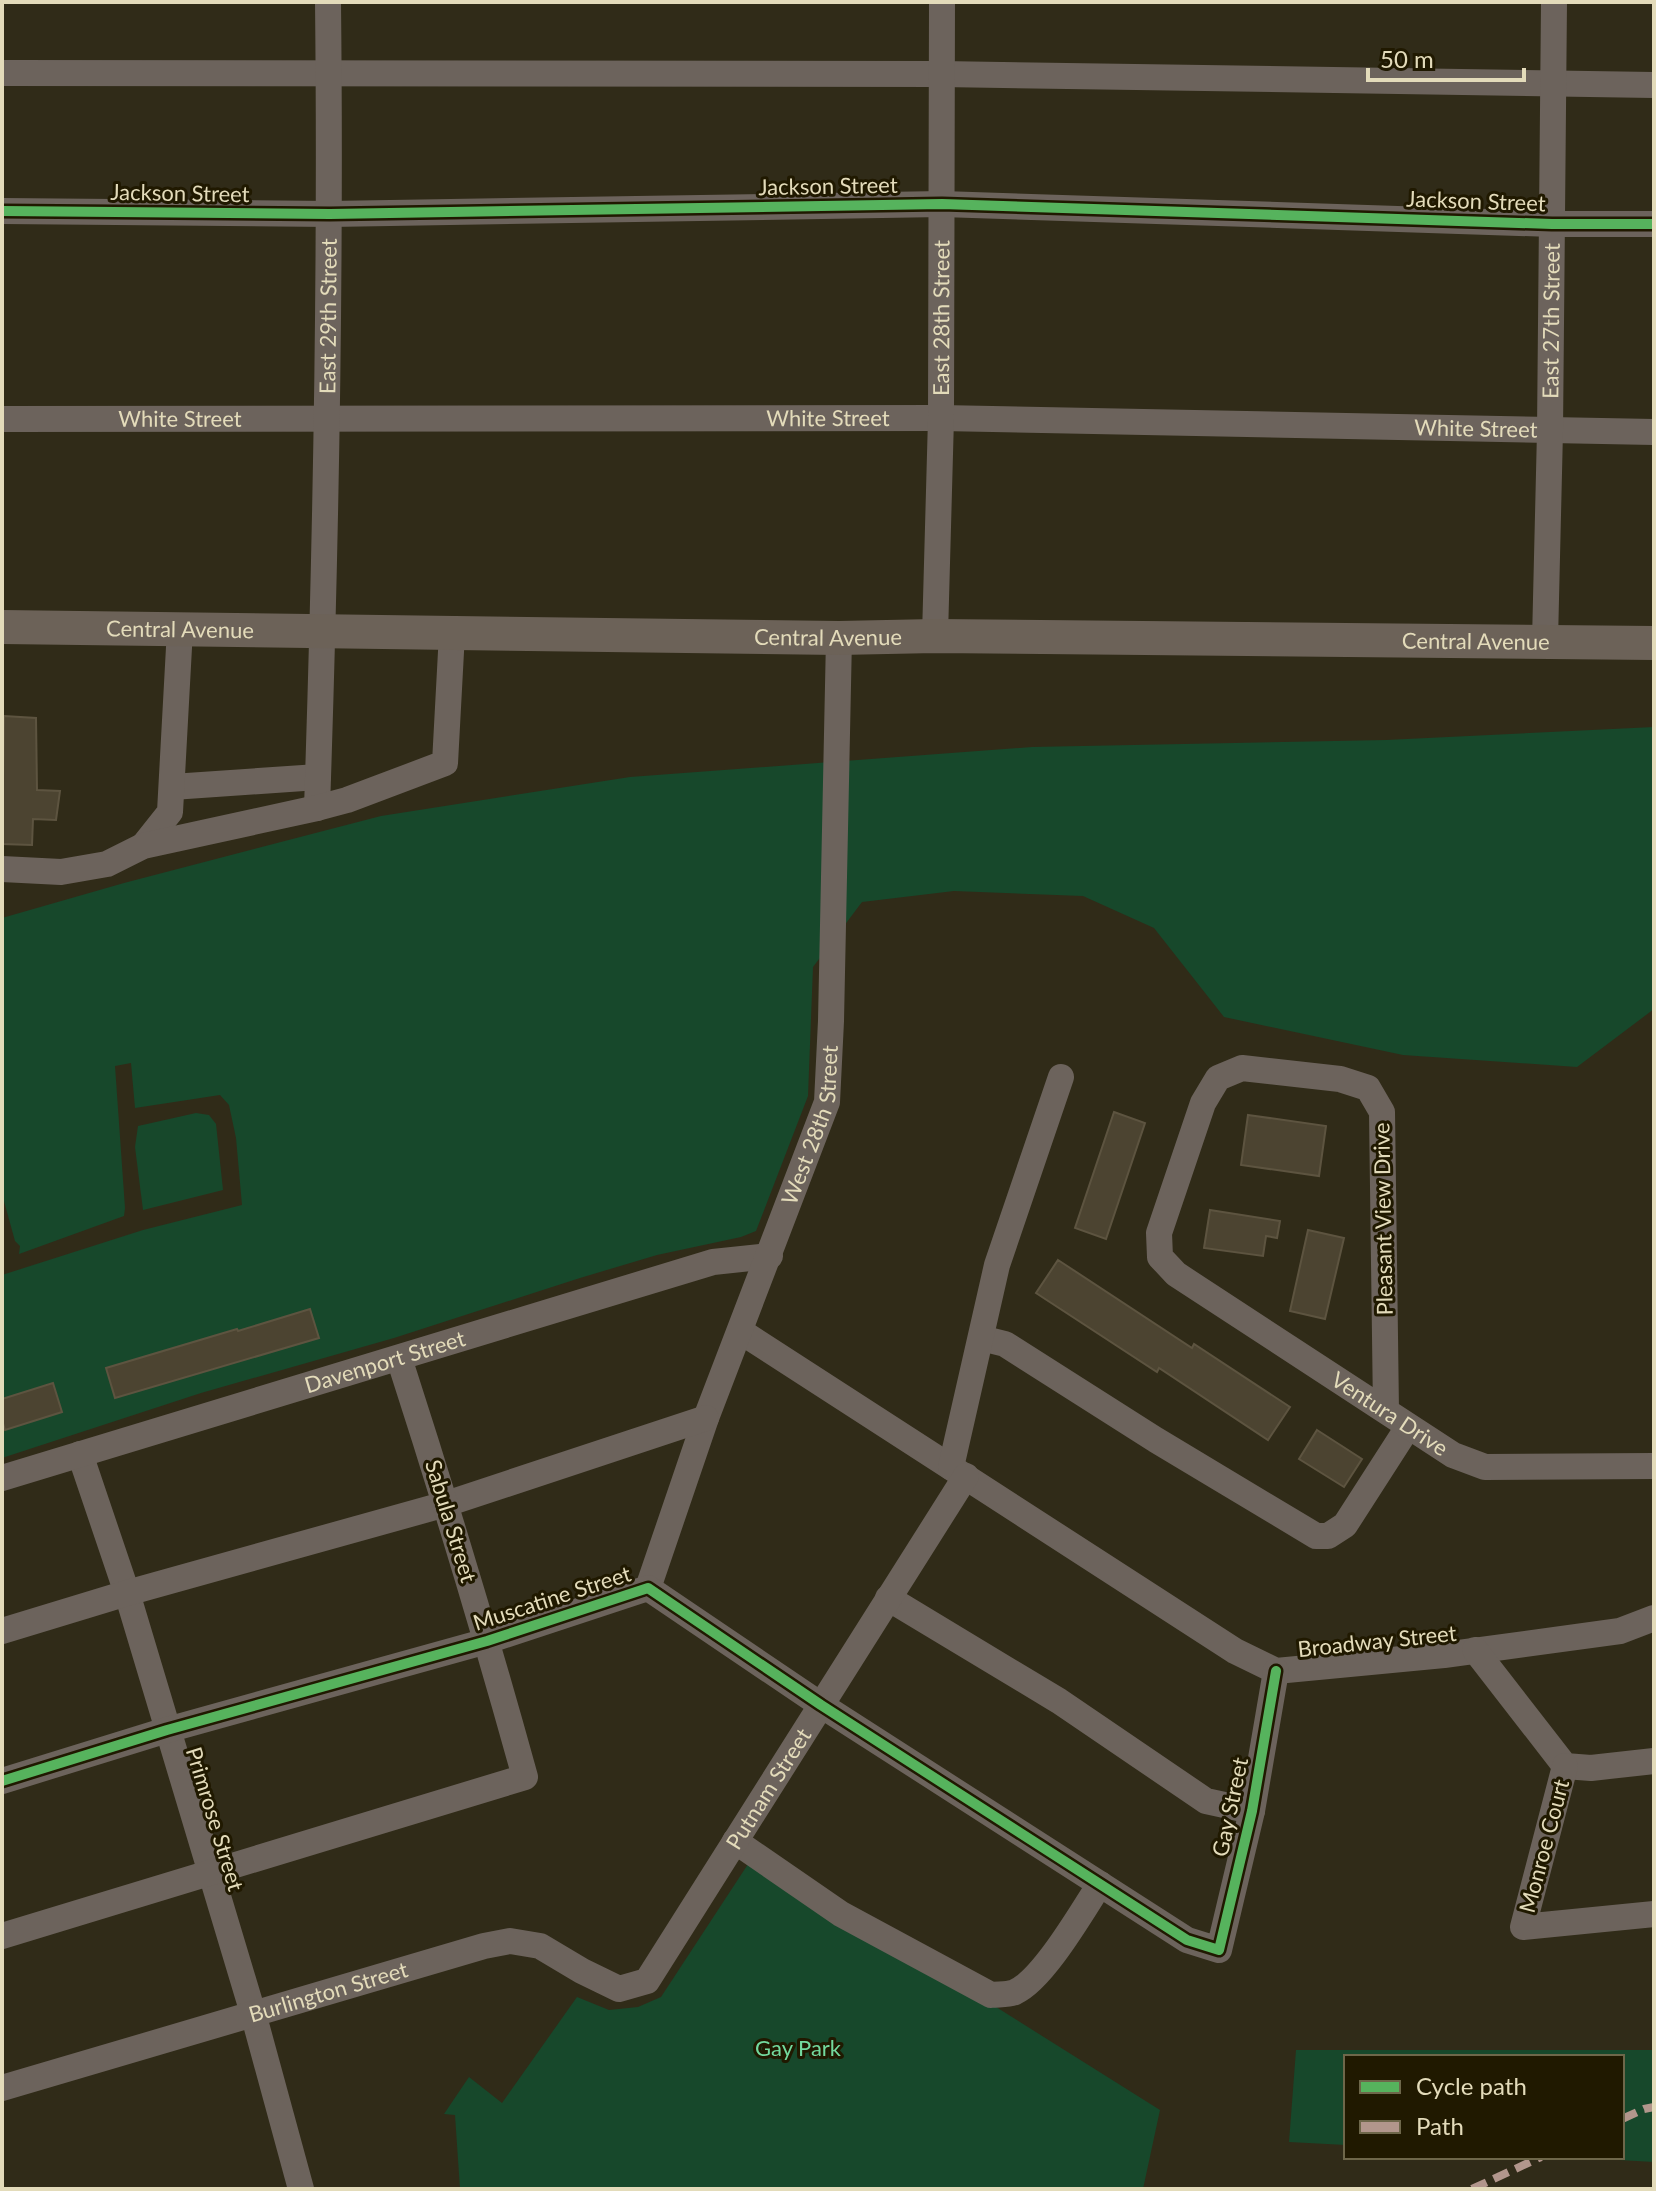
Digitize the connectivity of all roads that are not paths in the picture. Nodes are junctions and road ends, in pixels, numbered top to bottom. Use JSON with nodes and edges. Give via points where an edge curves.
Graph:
{"nodes":[{"id":1,"x":328,"y":2,"type":"edge"},
{"id":2,"x":942,"y":2,"type":"edge"},
{"id":3,"x":1554,"y":2,"type":"edge"},
{"id":4,"x":2,"y":73,"type":"edge"},
{"id":5,"x":328,"y":73,"type":"junction"},
{"id":6,"x":941,"y":74,"type":"junction"},
{"id":7,"x":1552,"y":84,"type":"junction"},
{"id":8,"x":1654,"y":85,"type":"edge"},
{"id":9,"x":942,"y":204,"type":"junction"},
{"id":10,"x":2,"y":211,"type":"edge"},
{"id":11,"x":330,"y":214,"type":"junction"},
{"id":12,"x":1552,"y":224,"type":"junction"},
{"id":13,"x":1654,"y":224,"type":"edge"},
{"id":14,"x":941,"y":418,"type":"junction"},
{"id":15,"x":2,"y":419,"type":"edge"},
{"id":16,"x":326,"y":419,"type":"junction"},
{"id":17,"x":1550,"y":431,"type":"junction"},
{"id":18,"x":1654,"y":432,"type":"edge"},
{"id":19,"x":2,"y":627,"type":"edge"},
{"id":20,"x":180,"y":629,"type":"junction"},
{"id":21,"x":323,"y":631,"type":"junction"},
{"id":22,"x":452,"y":633,"type":"junction"},
{"id":23,"x":935,"y":636,"type":"junction"},
{"id":24,"x":839,"y":638,"type":"junction"},
{"id":25,"x":1545,"y":641,"type":"junction"},
{"id":26,"x":1654,"y":643,"type":"edge"},
{"id":27,"x":318,"y":777,"type":"junction"},
{"id":28,"x":172,"y":787,"type":"junction"},
{"id":29,"x":317,"y":808,"type":"junction"},
{"id":30,"x":143,"y":846,"type":"junction"},
{"id":31,"x":2,"y":869,"type":"edge"},
{"id":32,"x":1061,"y":1077,"type":"dead end"},
{"id":33,"x":770,"y":1256,"type":"junction"},
{"id":34,"x":1160,"y":1257,"type":"joint"},
{"id":35,"x":740,"y":1331,"type":"junction"},
{"id":36,"x":981,"y":1338,"type":"junction"},
{"id":37,"x":399,"y":1358,"type":"junction"},
{"id":38,"x":1386,"y":1411,"type":"junction"},
{"id":39,"x":706,"y":1418,"type":"junction"},
{"id":40,"x":1408,"y":1427,"type":"junction"},
{"id":41,"x":80,"y":1454,"type":"junction"},
{"id":42,"x":1654,"y":1466,"type":"edge"},
{"id":43,"x":958,"y":1472,"type":"junction"},
{"id":44,"x":2,"y":1478,"type":"edge"},
{"id":45,"x":446,"y":1504,"type":"junction"},
{"id":46,"x":648,"y":1588,"type":"junction"},
{"id":47,"x":127,"y":1593,"type":"junction"},
{"id":48,"x":888,"y":1598,"type":"junction"},
{"id":49,"x":1654,"y":1618,"type":"edge"},
{"id":50,"x":2,"y":1631,"type":"edge"},
{"id":51,"x":487,"y":1641,"type":"junction"},
{"id":52,"x":1475,"y":1650,"type":"junction"},
{"id":53,"x":1276,"y":1671,"type":"junction"},
{"id":54,"x":821,"y":1705,"type":"junction"},
{"id":55,"x":167,"y":1730,"type":"junction"},
{"id":56,"x":1654,"y":1761,"type":"edge"},
{"id":57,"x":1565,"y":1766,"type":"junction"},
{"id":58,"x":2,"y":1781,"type":"edge"},
{"id":59,"x":1252,"y":1811,"type":"junction"},
{"id":60,"x":735,"y":1841,"type":"junction"},
{"id":61,"x":209,"y":1872,"type":"junction"},
{"id":62,"x":1100,"y":1884,"type":"junction"},
{"id":63,"x":1654,"y":1914,"type":"edge"},
{"id":64,"x":2,"y":1936,"type":"edge"},
{"id":65,"x":1219,"y":1950,"type":"joint"},
{"id":66,"x":647,"y":1981,"type":"joint"},
{"id":67,"x":253,"y":2013,"type":"junction"},
{"id":68,"x":2,"y":2088,"type":"edge"},
{"id":69,"x":301,"y":2189,"type":"edge"}],
"edges":[{"from":1,"to":5,"type":"street","name":"East 29th Street"},
{"from":2,"to":6,"type":"street","name":"East 28th Street"},
{"from":3,"to":7,"type":"street","name":"East 27th Street"},
{"from":4,"to":5,"type":"street"},
{"from":5,"to":6,"type":"street"},
{"from":5,"to":11,"type":"street","name":"East 29th Street"},
{"from":6,"to":7,"type":"street"},
{"from":6,"to":9,"type":"street","name":"East 28th Street"},
{"from":7,"to":8,"type":"street"},
{"from":7,"to":12,"type":"street","name":"East 27th Street"},
{"from":9,"to":11,"type":"street","name":"Jackson Street"},
{"from":9,"to":12,"type":"street","name":"Jackson Street"},
{"from":9,"to":14,"type":"street","name":"East 28th Street"},
{"from":10,"to":11,"type":"street","name":"Jackson Street"},
{"from":11,"to":16,"type":"street","name":"East 29th Street"},
{"from":12,"to":13,"type":"street","name":"Jackson Street"},
{"from":12,"to":17,"type":"street","name":"East 27th Street"},
{"from":14,"to":16,"type":"street","name":"White Street"},
{"from":14,"to":17,"type":"street","name":"White Street"},
{"from":14,"to":23,"type":"street","name":"East 28th Street"},
{"from":15,"to":16,"type":"street","name":"White Street"},
{"from":16,"to":21,"type":"street","name":"East 29th Street"},
{"from":17,"to":18,"type":"street","name":"White Street"},
{"from":17,"to":25,"type":"street","name":"East 27th Street"},
{"from":19,"to":20,"type":"main road","name":"Central Avenue"},
{"from":20,"to":21,"type":"main road","name":"Central Avenue"},
{"from":20,"to":28,"type":"street"},
{"from":21,"to":22,"type":"main road","name":"Central Avenue"},
{"from":21,"to":27,"type":"street","name":"East 29th Street"},
{"from":22,"to":24,"type":"main road","name":"Central Avenue"},
{"from":22,"to":29,"type":"street","via":[[445,763]]},
{"from":23,"to":24,"type":"main road","name":"Central Avenue"},
{"from":23,"to":25,"type":"main road","name":"Central Avenue"},
{"from":24,"to":33,"type":"street","name":"West 28th Street","via":[[827,1102]]},
{"from":25,"to":26,"type":"main road","name":"Central Avenue"},
{"from":27,"to":28,"type":"street"},
{"from":27,"to":29,"type":"street","name":"East 29th Street"},
{"from":28,"to":30,"type":"street","via":[[170,812]]},
{"from":29,"to":30,"type":"street"},
{"from":30,"to":31,"type":"street","via":[[107,864],[61,872]]},
{"from":32,"to":36,"type":"street","name":"Putnam Street","via":[[997,1265]]},
{"from":33,"to":35,"type":"street","name":"West 28th Street"},
{"from":33,"to":37,"type":"street","name":"Davenport Street","via":[[713,1262]]},
{"from":34,"to":38,"type":"street","name":"Ventura Drive","via":[[1176,1274]]},
{"from":34,"to":38,"type":"street","name":"Pleasant View Drive","via":[[1159,1233],[1203,1103],[1218,1078],[1242,1068],[1340,1079],[1368,1088],[1382,1112]]},
{"from":35,"to":39,"type":"street","name":"West 28th Street"},
{"from":35,"to":43,"type":"street","name":"Broadway Street"},
{"from":36,"to":40,"type":"street","via":[[1005,1344],[1316,1536],[1328,1536],[1345,1525]]},
{"from":36,"to":43,"type":"street","name":"Putnam Street"},
{"from":37,"to":41,"type":"street","name":"Davenport Street"},
{"from":37,"to":45,"type":"street","name":"Sabula Street"},
{"from":38,"to":40,"type":"street","name":"Ventura Drive"},
{"from":39,"to":45,"type":"street"},
{"from":39,"to":46,"type":"street","name":"West 28th Street"},
{"from":40,"to":42,"type":"street","name":"Ventura Drive","via":[[1453,1455],[1485,1467]]},
{"from":41,"to":44,"type":"street","name":"Davenport Street"},
{"from":41,"to":47,"type":"street","name":"Primrose Street"},
{"from":43,"to":48,"type":"street","name":"Putnam Street"},
{"from":43,"to":53,"type":"street","name":"Broadway Street","via":[[1235,1651]]},
{"from":45,"to":47,"type":"street"},
{"from":45,"to":51,"type":"street","name":"Sabula Street"},
{"from":46,"to":51,"type":"street","name":"Muscatine Street"},
{"from":46,"to":54,"type":"street","name":"Muscatine Street"},
{"from":47,"to":50,"type":"street"},
{"from":47,"to":55,"type":"street","name":"Primrose Street"},
{"from":48,"to":54,"type":"street","name":"Putnam Street"},
{"from":48,"to":59,"type":"street","via":[[1059,1701],[1206,1801]]},
{"from":49,"to":52,"type":"street","name":"Broadway Street","via":[[1620,1631]]},
{"from":51,"to":55,"type":"street","name":"Muscatine Street"},
{"from":51,"to":61,"type":"street","name":"Sabula Street","via":[[525,1777]]},
{"from":52,"to":53,"type":"street","name":"Broadway Street"},
{"from":52,"to":57,"type":"street"},
{"from":53,"to":59,"type":"street","name":"Gay Street"},
{"from":54,"to":60,"type":"street","name":"Putnam Street"},
{"from":54,"to":62,"type":"street","name":"Muscatine Street"},
{"from":55,"to":58,"type":"street","name":"Muscatine Street"},
{"from":55,"to":61,"type":"street","name":"Primrose Street"},
{"from":56,"to":57,"type":"street"},
{"from":57,"to":63,"type":"street","name":"Monroe Court","via":[[1523,1927]]},
{"from":59,"to":65,"type":"street","name":"Gay Street"},
{"from":60,"to":62,"type":"street","via":[[841,1914],[991,1995],[1015,1993],[1037,1974]]},
{"from":60,"to":66,"type":"street","name":"Putnam Street"},
{"from":61,"to":64,"type":"street"},
{"from":61,"to":67,"type":"street","name":"Primrose Street"},
{"from":62,"to":65,"type":"street","name":"Muscatine Street","via":[[1187,1940]]},
{"from":66,"to":67,"type":"street","name":"Burlington Street","via":[[619,1989],[540,1946],[510,1941]]},
{"from":67,"to":68,"type":"street","name":"Burlington Street"},
{"from":67,"to":69,"type":"street","name":"Primrose Street"}]}
